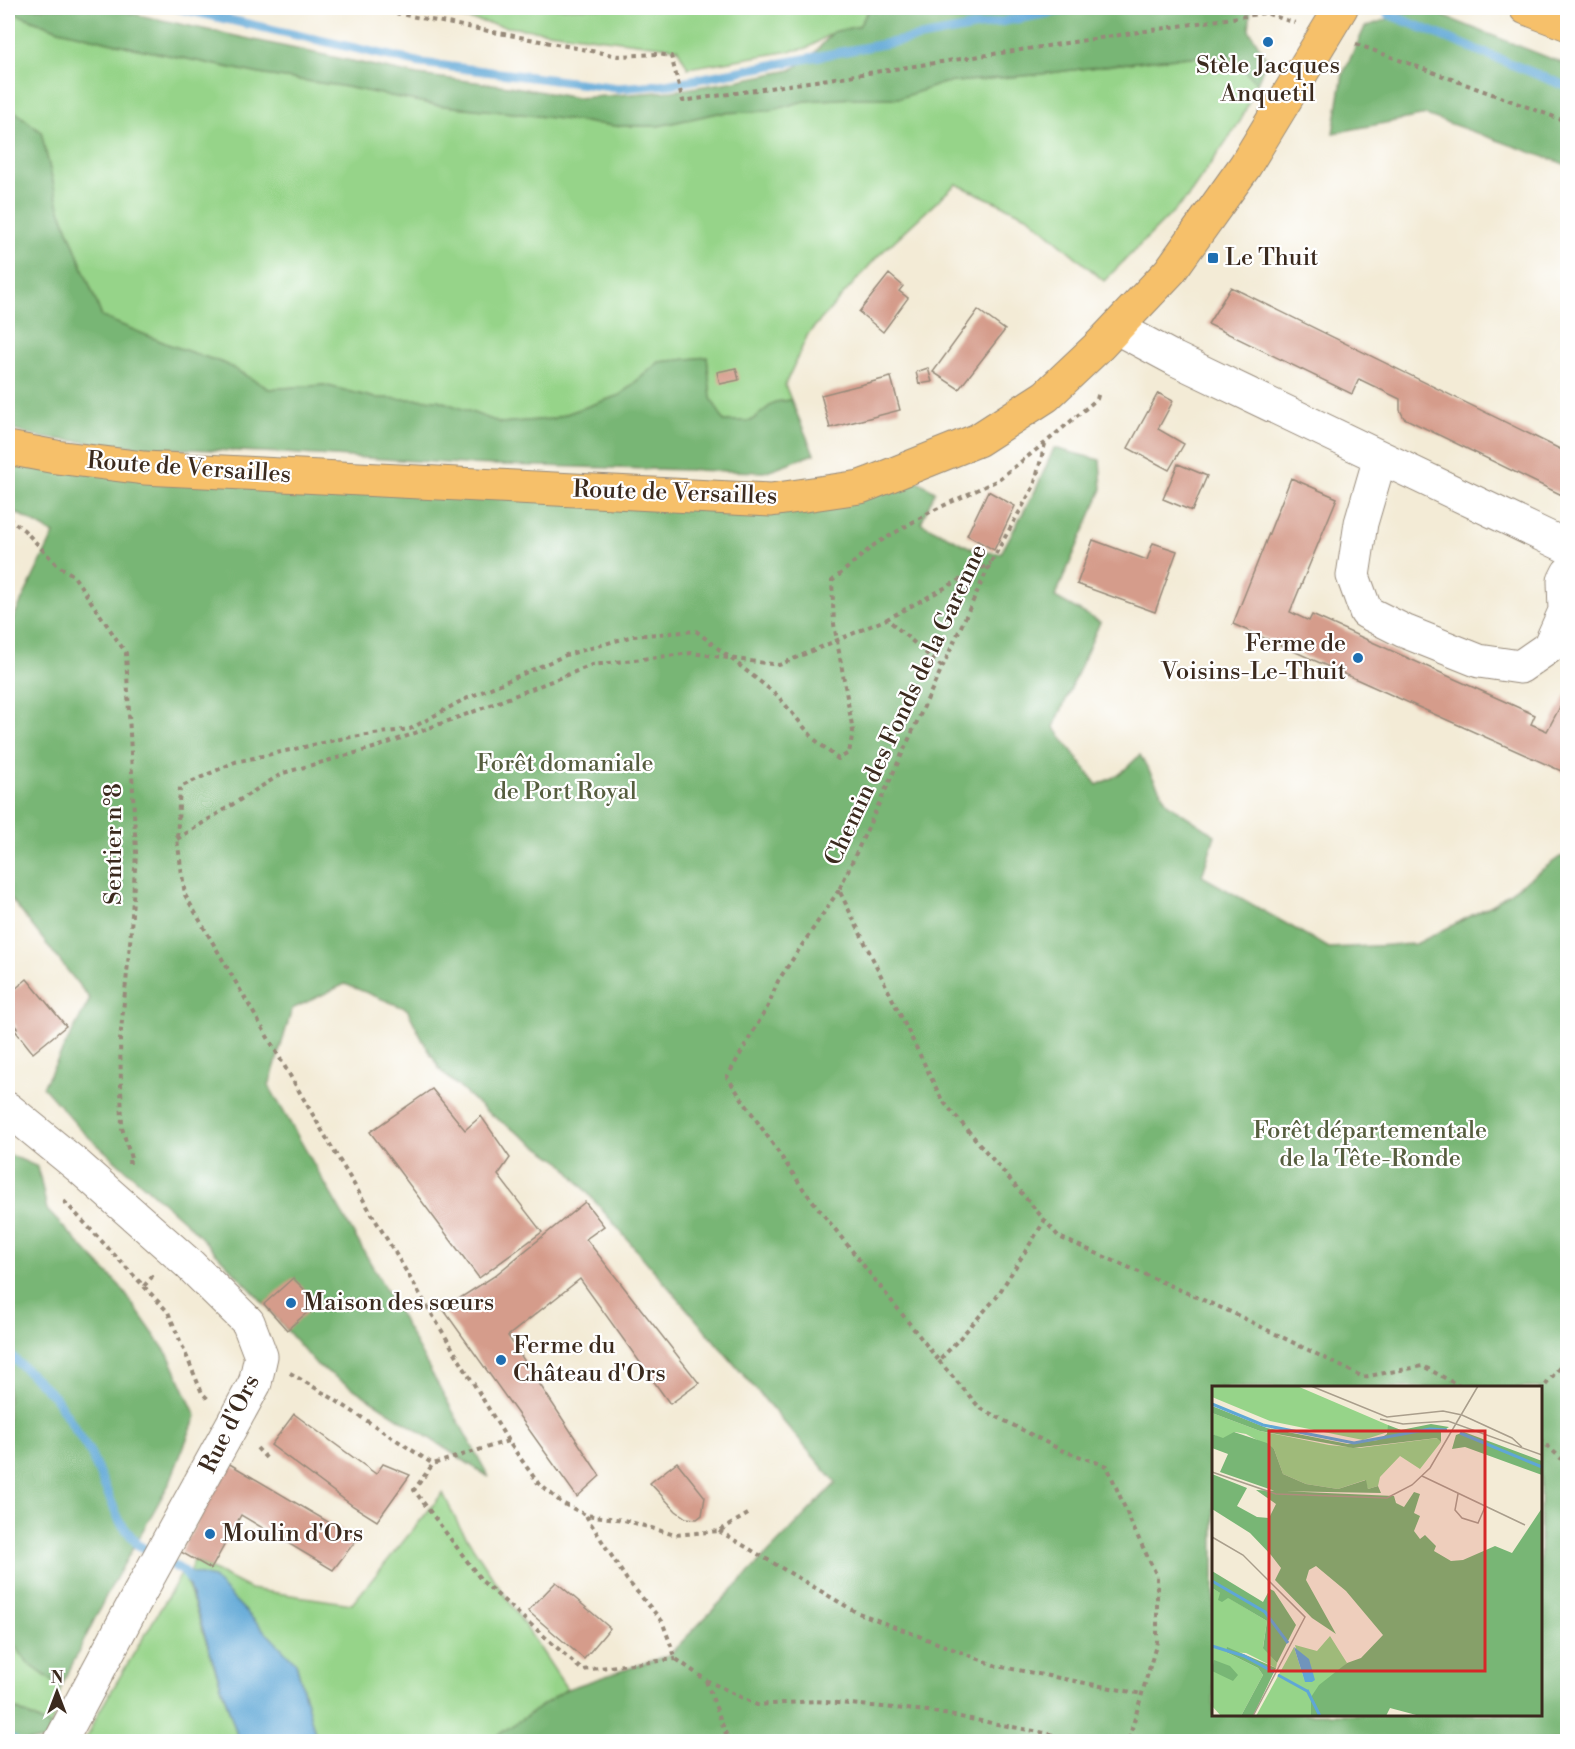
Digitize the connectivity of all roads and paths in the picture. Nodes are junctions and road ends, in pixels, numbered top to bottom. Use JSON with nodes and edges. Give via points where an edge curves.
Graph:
{"nodes":[{"id":1,"x":369,"y":8,"type":"edge"},
{"id":2,"x":1526,"y":8,"type":"edge"},
{"id":3,"x":1334,"y":20,"type":"edge"},
{"id":4,"x":1568,"y":24,"type":"edge"},
{"id":5,"x":1568,"y":122,"type":"edge"},
{"id":6,"x":1117,"y":328,"type":"junction"},
{"id":7,"x":8,"y":448,"type":"edge"},
{"id":8,"x":1380,"y":458,"type":"junction"},
{"id":9,"x":8,"y":518,"type":"edge"},
{"id":10,"x":1568,"y":547,"type":"edge"},
{"id":11,"x":991,"y":562,"type":"junction"},
{"id":12,"x":1568,"y":573,"type":"edge"},
{"id":13,"x":887,"y":619,"type":"junction"},
{"id":14,"x":837,"y":641,"type":"junction"},
{"id":15,"x":733,"y":659,"type":"junction"},
{"id":16,"x":942,"y":668,"type":"junction"},
{"id":17,"x":177,"y":840,"type":"junction"},
{"id":18,"x":839,"y":890,"type":"junction"},
{"id":19,"x":8,"y":1109,"type":"edge"},
{"id":20,"x":78,"y":1166,"type":"junction"},
{"id":21,"x":62,"y":1198,"type":"dead end"},
{"id":22,"x":1045,"y":1220,"type":"junction"},
{"id":23,"x":152,"y":1277,"type":"dead end"},
{"id":24,"x":144,"y":1286,"type":"junction"},
{"id":25,"x":1568,"y":1357,"type":"edge"},
{"id":26,"x":939,"y":1361,"type":"junction"},
{"id":27,"x":258,"y":1370,"type":"junction"},
{"id":28,"x":1459,"y":1386,"type":"edge"},
{"id":29,"x":1542,"y":1390,"type":"edge"},
{"id":30,"x":218,"y":1409,"type":"dead end"},
{"id":31,"x":1542,"y":1441,"type":"edge"},
{"id":32,"x":508,"y":1442,"type":"junction"},
{"id":33,"x":255,"y":1446,"type":"dead end"},
{"id":34,"x":269,"y":1461,"type":"dead end"},
{"id":35,"x":433,"y":1464,"type":"junction"},
{"id":36,"x":1568,"y":1465,"type":"edge"},
{"id":37,"x":748,"y":1514,"type":"dead end"},
{"id":38,"x":586,"y":1515,"type":"junction"},
{"id":39,"x":719,"y":1531,"type":"junction"},
{"id":40,"x":676,"y":1659,"type":"junction"},
{"id":41,"x":706,"y":1680,"type":"junction"},
{"id":42,"x":1142,"y":1694,"type":"junction"},
{"id":43,"x":60,"y":1742,"type":"edge"},
{"id":44,"x":729,"y":1742,"type":"edge"},
{"id":45,"x":1078,"y":1742,"type":"edge"},
{"id":46,"x":1128,"y":1742,"type":"edge"}],
"edges":[{"from":1,"to":3,"type":"path","via":[[618,56],[671,56],[683,101],[1266,13]]},
{"from":2,"to":4,"type":"main road"},
{"from":3,"to":5,"type":"path"},
{"from":3,"to":6,"type":"main road","name":"Route de Versailles","via":[[1245,166],[1204,225],[1170,271]]},
{"from":6,"to":7,"type":"main road","name":"Route de Versailles","via":[[1046,396],[978,441],[860,488],[771,500],[144,468]]},
{"from":6,"to":8,"type":"street"},
{"from":8,"to":10,"type":"street"},
{"from":8,"to":12,"type":"street","via":[[1360,523],[1353,576],[1366,612],[1479,661],[1520,668],[1549,647],[1565,611],[1564,582]]},
{"from":9,"to":20,"type":"path","name":"Sentier n°8","via":[[57,565],[73,575],[126,652],[136,853],[120,1040],[122,1128],[132,1162]]},
{"from":11,"to":13,"type":"path"},
{"from":11,"to":14,"type":"path","name":"Chemin des Fonds de la Garenne","via":[[1034,486],[1045,443],[996,481],[930,512],[874,545],[832,582]]},
{"from":11,"to":16,"type":"path","name":"Chemin des Fonds de la Garenne"},
{"from":13,"to":14,"type":"path"},
{"from":13,"to":16,"type":"path"},
{"from":14,"to":15,"type":"path","via":[[778,665]]},
{"from":14,"to":15,"type":"path","via":[[853,731],[849,753],[838,759],[814,739],[777,695]]},
{"from":15,"to":17,"type":"path","via":[[692,653],[592,665],[378,747],[283,773]]},
{"from":15,"to":17,"type":"path","via":[[696,631],[633,636],[566,655],[461,701],[410,729],[345,738],[235,762],[180,787]]},
{"from":16,"to":18,"type":"path","name":"Chemin des Fonds de la Garenne"},
{"from":17,"to":32,"type":"path","via":[[184,895]]},
{"from":18,"to":22,"type":"path","name":"Chemin des Fonds de la Garenne","via":[[942,1100]]},
{"from":18,"to":26,"type":"path","via":[[778,981],[727,1077],[804,1190]]},
{"from":19,"to":20,"type":"street","name":"Rue d'Ors"},
{"from":20,"to":27,"type":"street","name":"Rue d'Ors","via":[[248,1322]]},
{"from":21,"to":24,"type":"path"},
{"from":22,"to":26,"type":"path","via":[[996,1298]]},
{"from":22,"to":28,"type":"path","name":"Chemin des Fonds de la Garenne","via":[[1059,1238],[1233,1313],[1363,1377],[1424,1366]]},
{"from":23,"to":24,"type":"path"},
{"from":24,"to":30,"type":"path","via":[[168,1312],[202,1393]]},
{"from":25,"to":29,"type":"path"},
{"from":26,"to":42,"type":"path","via":[[980,1408],[1061,1450],[1107,1466],[1157,1576],[1157,1642]]},
{"from":27,"to":35,"type":"path","via":[[332,1398]]},
{"from":27,"to":43,"type":"street","name":"Rue d'Ors","bridge":true},
{"from":31,"to":36,"type":"path"},
{"from":32,"to":35,"type":"path"},
{"from":32,"to":38,"type":"path","via":[[538,1483],[562,1503]]},
{"from":33,"to":34,"type":"path"},
{"from":35,"to":40,"type":"path","via":[[414,1490],[482,1581],[582,1670]]},
{"from":37,"to":39,"type":"path"},
{"from":38,"to":39,"type":"path","via":[[624,1520],[675,1536]]},
{"from":38,"to":40,"type":"path","via":[[627,1580],[662,1622]]},
{"from":39,"to":42,"type":"path","via":[[867,1617],[997,1666]]},
{"from":40,"to":41,"type":"path"},
{"from":41,"to":44,"type":"path"},
{"from":41,"to":45,"type":"path","via":[[757,1705],[815,1701],[928,1711]]},
{"from":42,"to":46,"type":"path"}]}
